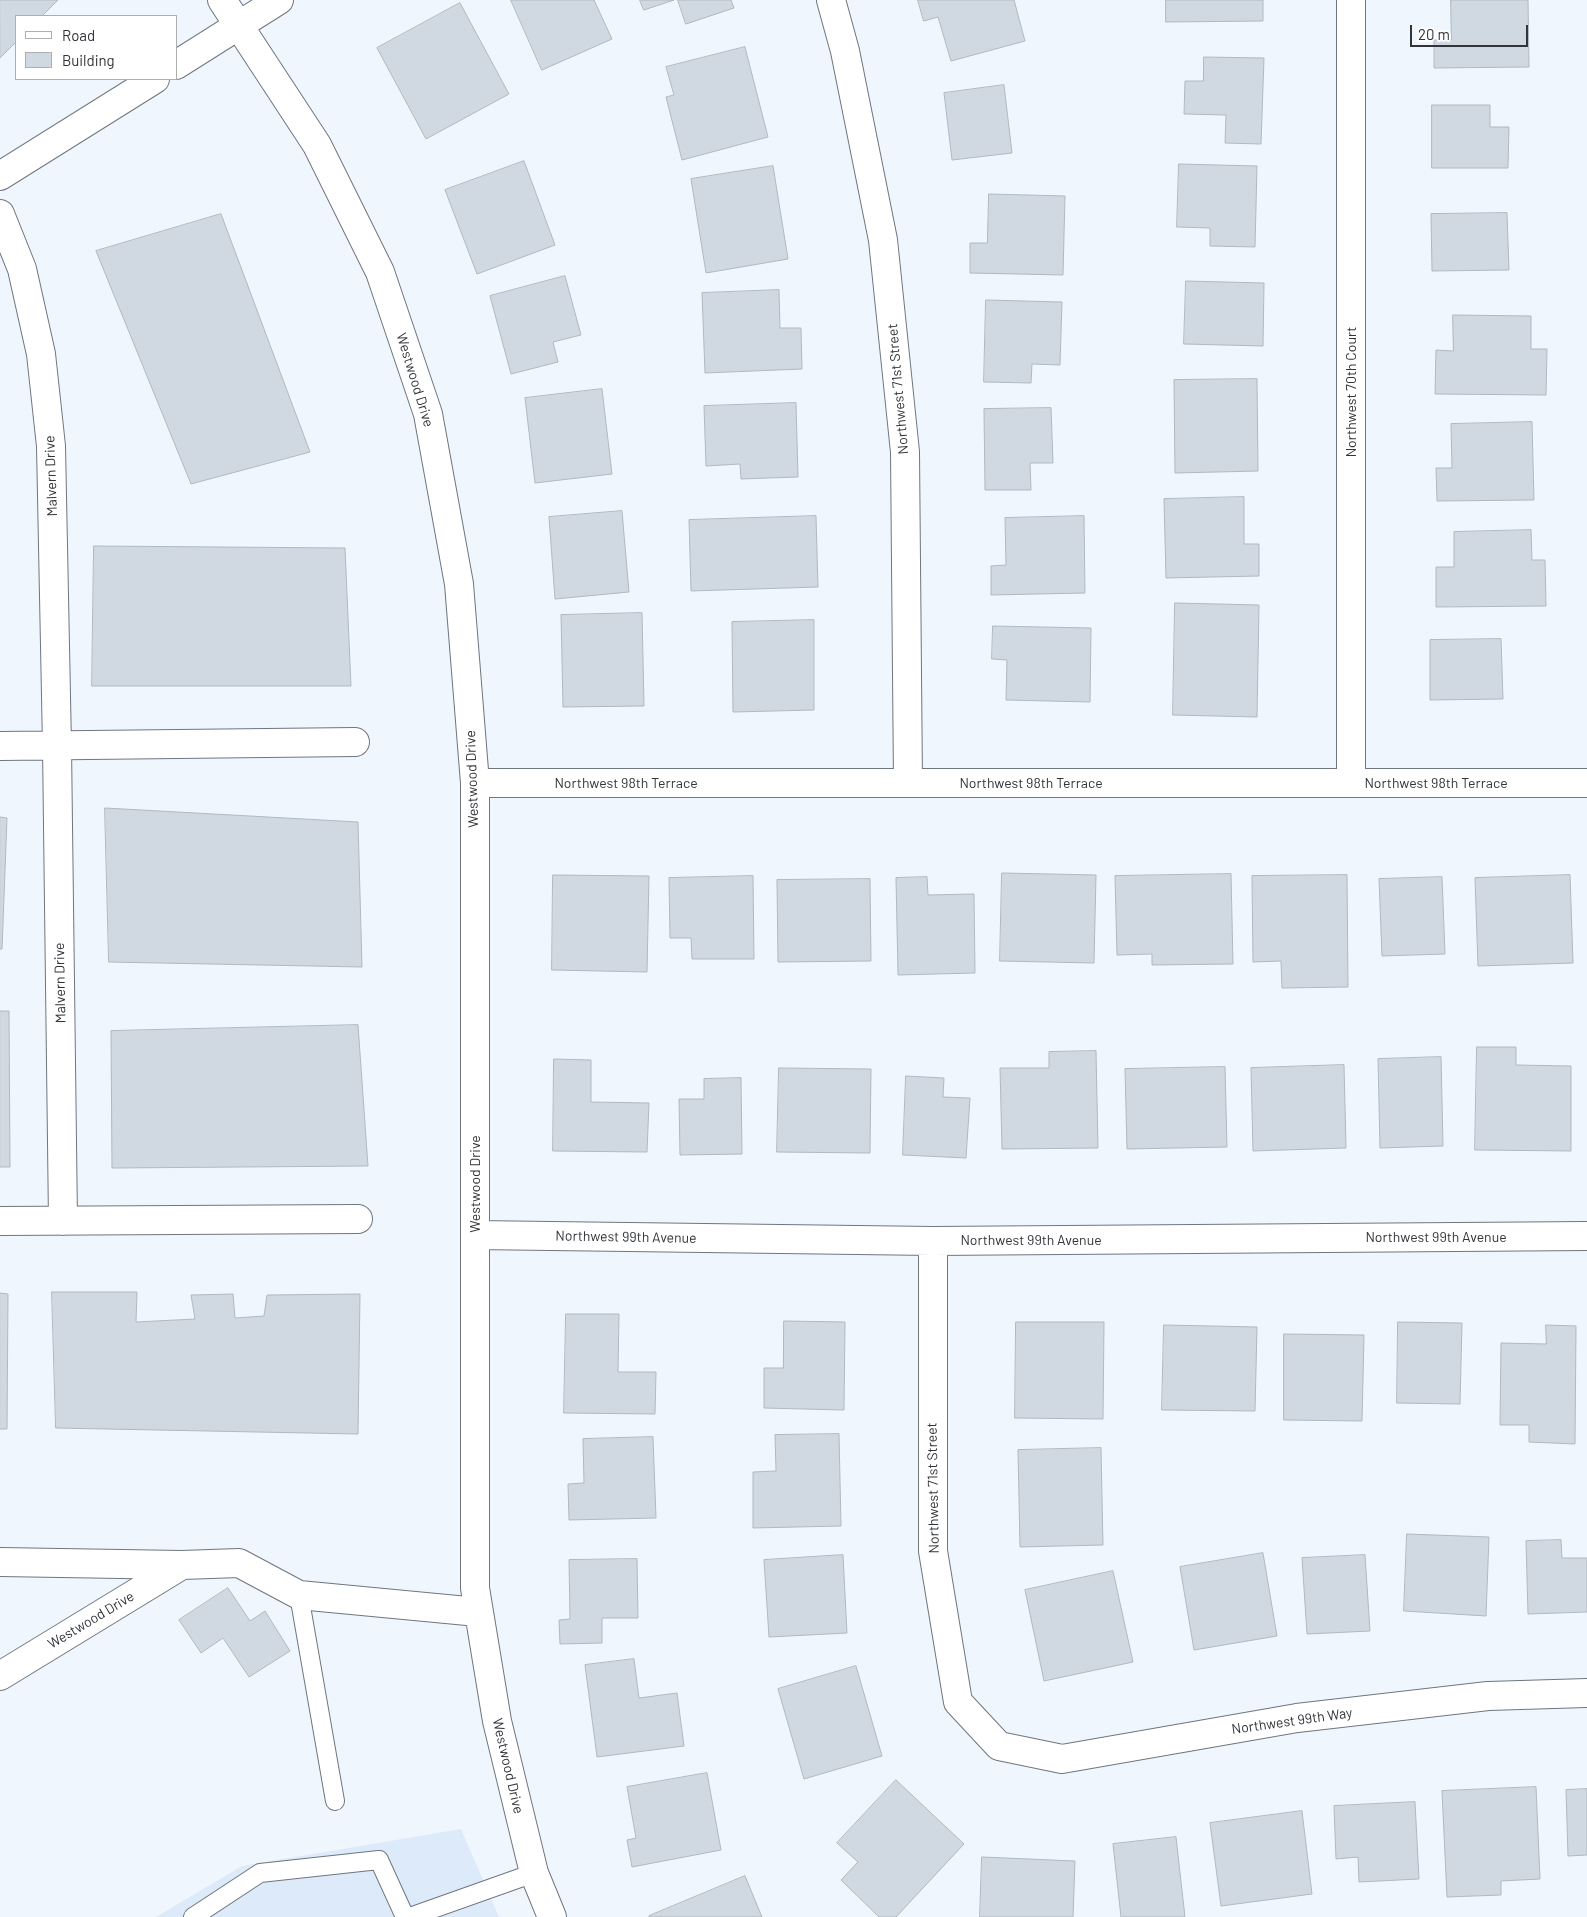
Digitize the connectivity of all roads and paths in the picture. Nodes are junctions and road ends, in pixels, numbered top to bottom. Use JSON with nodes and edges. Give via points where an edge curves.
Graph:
{"nodes":[{"id":1,"x":222,"y":0,"type":"edge"},
{"id":2,"x":279,"y":0,"type":"edge"},
{"id":3,"x":831,"y":0,"type":"edge"},
{"id":4,"x":1351,"y":0,"type":"edge"},
{"id":5,"x":239,"y":26,"type":"junction"},
{"id":6,"x":178,"y":64,"type":"edge"},
{"id":7,"x":153,"y":80,"type":"edge"},
{"id":8,"x":0,"y":176,"type":"edge"},
{"id":9,"x":0,"y":214,"type":"edge"},
{"id":10,"x":355,"y":742,"type":"dead end"},
{"id":11,"x":0,"y":746,"type":"edge"},
{"id":12,"x":57,"y":746,"type":"junction"},
{"id":13,"x":475,"y":783,"type":"junction"},
{"id":14,"x":908,"y":783,"type":"junction"},
{"id":15,"x":1351,"y":783,"type":"junction"},
{"id":16,"x":1587,"y":783,"type":"edge"},
{"id":17,"x":358,"y":1219,"type":"dead end"},
{"id":18,"x":0,"y":1221,"type":"edge"},
{"id":19,"x":63,"y":1221,"type":"junction"},
{"id":20,"x":475,"y":1235,"type":"junction"},
{"id":21,"x":1587,"y":1236,"type":"edge"},
{"id":22,"x":932,"y":1241,"type":"junction"},
{"id":23,"x":0,"y":1562,"type":"edge"},
{"id":24,"x":182,"y":1565,"type":"junction"},
{"id":25,"x":299,"y":1595,"type":"junction"},
{"id":26,"x":478,"y":1612,"type":"junction"},
{"id":27,"x":0,"y":1676,"type":"edge"},
{"id":28,"x":1587,"y":1693,"type":"edge"},
{"id":29,"x":999,"y":1746,"type":"joint"},
{"id":30,"x":335,"y":1801,"type":"dead end"},
{"id":31,"x":534,"y":1873,"type":"junction"},
{"id":32,"x":193,"y":1917,"type":"edge"},
{"id":33,"x":405,"y":1917,"type":"edge"},
{"id":34,"x":410,"y":1917,"type":"edge"},
{"id":35,"x":552,"y":1917,"type":"edge"}],
"edges":[{"from":1,"to":5,"type":"street","name":"Westwood Drive"},
{"from":2,"to":5,"type":"street"},
{"from":3,"to":14,"type":"street","name":"Northwest 71st Street","via":[[845,51],[883,240],[904,452]]},
{"from":4,"to":15,"type":"street","name":"Northwest 70th Court"},
{"from":5,"to":6,"type":"street"},
{"from":5,"to":13,"type":"street","name":"Westwood Drive","via":[[317,146],[380,272],[428,414],[459,584]]},
{"from":7,"to":8,"type":"street"},
{"from":9,"to":12,"type":"street","name":"Malvern Drive","via":[[22,269],[41,354],[50,446]]},
{"from":10,"to":12,"type":"street"},
{"from":11,"to":12,"type":"street"},
{"from":12,"to":19,"type":"street","name":"Malvern Drive"},
{"from":13,"to":14,"type":"street","name":"Northwest 98th Terrace"},
{"from":13,"to":20,"type":"street","name":"Westwood Drive"},
{"from":14,"to":15,"type":"street","name":"Northwest 98th Terrace"},
{"from":15,"to":16,"type":"street","name":"Northwest 98th Terrace"},
{"from":17,"to":19,"type":"street"},
{"from":18,"to":19,"type":"street"},
{"from":20,"to":22,"type":"street","name":"Northwest 99th Avenue"},
{"from":20,"to":26,"type":"street","name":"Westwood Drive","via":[[475,1588]]},
{"from":21,"to":22,"type":"street","name":"Northwest 99th Avenue"},
{"from":22,"to":29,"type":"street","name":"Northwest 71st Street","via":[[932,1551],[958,1702]]},
{"from":23,"to":24,"type":"street","name":"Westwood Drive"},
{"from":24,"to":25,"type":"street","name":"Westwood Drive","via":[[239,1563]]},
{"from":24,"to":27,"type":"street","name":"Westwood Drive"},
{"from":25,"to":26,"type":"street","name":"Westwood Drive"},
{"from":25,"to":30,"type":"lane"},
{"from":26,"to":31,"type":"street","name":"Westwood Drive","via":[[497,1721]]},
{"from":28,"to":29,"type":"street","name":"Northwest 99th Way","via":[[1488,1696],[1297,1718],[1062,1759]]},
{"from":31,"to":34,"type":"lane"},
{"from":31,"to":35,"type":"street","name":"Westwood Drive"},
{"from":32,"to":33,"type":"lane","via":[[260,1873],[379,1860]]}]}
